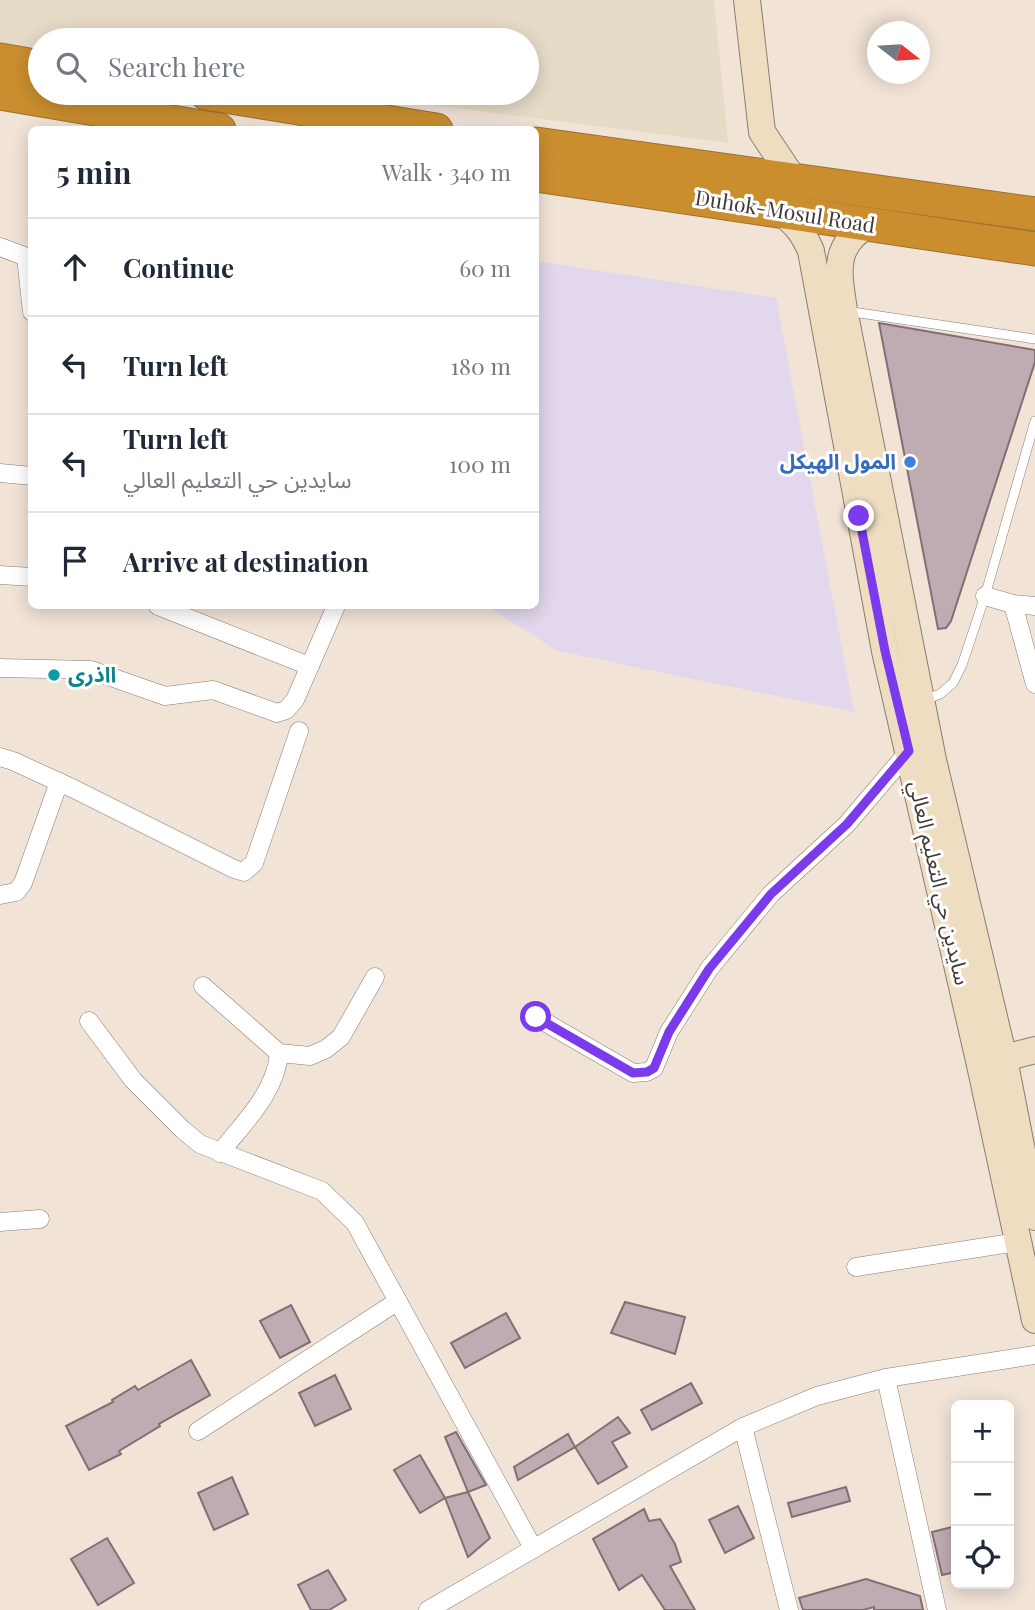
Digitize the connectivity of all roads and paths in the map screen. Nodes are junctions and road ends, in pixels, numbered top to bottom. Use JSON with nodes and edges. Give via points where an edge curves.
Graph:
{"nodes":[{"id":1,"x":747,"y":0,"type":"edge"},
{"id":2,"x":0,"y":60,"type":"edge"},
{"id":3,"x":28,"y":65,"type":"edge"},
{"id":4,"x":0,"y":93,"type":"edge"},
{"id":5,"x":28,"y":98,"type":"edge"},
{"id":6,"x":71,"y":105,"type":"edge"},
{"id":7,"x":281,"y":105,"type":"edge"},
{"id":8,"x":195,"y":126,"type":"edge"},
{"id":9,"x":411,"y":126,"type":"edge"},
{"id":10,"x":539,"y":144,"type":"edge"},
{"id":11,"x":539,"y":175,"type":"edge"},
{"id":12,"x":794,"y":180,"type":"junction"},
{"id":13,"x":777,"y":210,"type":"junction"},
{"id":14,"x":1035,"y":214,"type":"edge"},
{"id":15,"x":868,"y":225,"type":"junction"},
{"id":16,"x":0,"y":247,"type":"edge"},
{"id":17,"x":1035,"y":249,"type":"edge"},
{"id":18,"x":28,"y":258,"type":"edge"},
{"id":19,"x":844,"y":310,"type":"junction"},
{"id":20,"x":1035,"y":339,"type":"edge"},
{"id":21,"x":1035,"y":421,"type":"edge"},
{"id":22,"x":0,"y":474,"type":"edge"},
{"id":23,"x":28,"y":476,"type":"edge"},
{"id":24,"x":0,"y":575,"type":"edge"},
{"id":25,"x":28,"y":577,"type":"edge"},
{"id":26,"x":985,"y":596,"type":"junction"},
{"id":27,"x":1013,"y":604,"type":"junction"},
{"id":28,"x":1035,"y":606,"type":"edge"},
{"id":29,"x":166,"y":609,"type":"edge"},
{"id":30,"x":335,"y":609,"type":"edge"},
{"id":31,"x":309,"y":666,"type":"junction"},
{"id":32,"x":0,"y":668,"type":"edge"},
{"id":33,"x":1035,"y":684,"type":"edge"},
{"id":34,"x":910,"y":704,"type":"junction"},
{"id":35,"x":299,"y":731,"type":"dead end"},
{"id":36,"x":909,"y":751,"type":"junction"},
{"id":37,"x":0,"y":757,"type":"edge"},
{"id":38,"x":59,"y":782,"type":"junction"},
{"id":39,"x":0,"y":895,"type":"edge"},
{"id":40,"x":375,"y":977,"type":"dead end"},
{"id":41,"x":203,"y":986,"type":"dead end"},
{"id":42,"x":536,"y":1017,"type":"dead end"},
{"id":43,"x":89,"y":1021,"type":"dead end"},
{"id":44,"x":1035,"y":1050,"type":"edge"},
{"id":45,"x":279,"y":1053,"type":"junction"},
{"id":46,"x":992,"y":1062,"type":"junction"},
{"id":47,"x":220,"y":1153,"type":"junction"},
{"id":48,"x":1035,"y":1217,"type":"edge"},
{"id":49,"x":40,"y":1219,"type":"dead end"},
{"id":50,"x":0,"y":1222,"type":"edge"},
{"id":51,"x":1018,"y":1242,"type":"junction"},
{"id":52,"x":856,"y":1267,"type":"dead end"},
{"id":53,"x":398,"y":1301,"type":"junction"},
{"id":54,"x":1035,"y":1320,"type":"edge"},
{"id":55,"x":1035,"y":1356,"type":"edge"},
{"id":56,"x":886,"y":1378,"type":"junction"},
{"id":57,"x":743,"y":1427,"type":"junction"},
{"id":58,"x":198,"y":1431,"type":"dead end"},
{"id":59,"x":533,"y":1548,"type":"junction"},
{"id":60,"x":428,"y":1610,"type":"edge"},
{"id":61,"x":789,"y":1610,"type":"edge"},
{"id":62,"x":937,"y":1610,"type":"edge"}],
"edges":[{"from":1,"to":12,"type":"main road","via":[[762,132]]},
{"from":2,"to":3,"type":"highway"},
{"from":4,"to":5,"type":"highway"},
{"from":6,"to":8,"type":"highway"},
{"from":7,"to":9,"type":"highway"},
{"from":10,"to":12,"type":"highway","name":"Duhok-Mosul Road"},
{"from":11,"to":13,"type":"highway","name":"Duhok-Mosul Road"},
{"from":12,"to":14,"type":"highway","name":"Duhok-Mosul Road"},
{"from":13,"to":15,"type":"highway","name":"Duhok-Mosul Road"},
{"from":13,"to":34,"type":"main road","name":"سايدين حي التعليم العالي","via":[[792,219],[811,251],[867,557]]},
{"from":15,"to":17,"type":"highway","name":"Duhok-Mosul Road"},
{"from":15,"to":19,"type":"main road","name":"سايدين حي التعليم العالي","via":[[849,240],[839,263]]},
{"from":16,"to":18,"type":"street"},
{"from":19,"to":20,"type":"lane"},
{"from":19,"to":34,"type":"main road","name":"سايدين حي التعليم العالي"},
{"from":21,"to":26,"type":"lane"},
{"from":22,"to":23,"type":"street"},
{"from":24,"to":25,"type":"street"},
{"from":26,"to":27,"type":"street"},
{"from":26,"to":34,"type":"lane","via":[[953,683],[940,694]]},
{"from":27,"to":28,"type":"street"},
{"from":27,"to":33,"type":"street"},
{"from":29,"to":31,"type":"street"},
{"from":30,"to":31,"type":"street"},
{"from":31,"to":32,"type":"street","via":[[295,699],[277,713],[213,690],[165,696],[91,670]]},
{"from":34,"to":36,"type":"main road","name":"سايدين حي التعليم العالي"},
{"from":34,"to":46,"type":"main road","name":"سايدين حي التعليم العالي","via":[[933,760]]},
{"from":35,"to":38,"type":"street","via":[[254,863],[244,872]]},
{"from":36,"to":42,"type":"street","via":[[847,824],[771,894],[709,969],[669,1032],[654,1068],[633,1073]]},
{"from":36,"to":46,"type":"main road","name":"سايدين حي التعليم العالي"},
{"from":37,"to":38,"type":"street"},
{"from":38,"to":39,"type":"street","via":[[23,883],[16,892]]},
{"from":40,"to":45,"type":"street","via":[[341,1037],[326,1049],[310,1056]]},
{"from":41,"to":45,"type":"street"},
{"from":43,"to":47,"type":"street","via":[[141,1089],[200,1144]]},
{"from":44,"to":46,"type":"main road"},
{"from":45,"to":47,"type":"street","via":[[265,1095]]},
{"from":46,"to":48,"type":"main road","name":"سايدين حي التعليم العالي"},
{"from":46,"to":51,"type":"main road","name":"سايدين حي التعليم العالي"},
{"from":47,"to":53,"type":"street","via":[[322,1191],[355,1223]]},
{"from":49,"to":50,"type":"street"},
{"from":51,"to":52,"type":"street"},
{"from":51,"to":54,"type":"main road","name":"سايدين حي التعليم العالي"},
{"from":53,"to":58,"type":"street"},
{"from":53,"to":59,"type":"street"},
{"from":55,"to":56,"type":"street"},
{"from":56,"to":57,"type":"street","via":[[817,1396]]},
{"from":56,"to":62,"type":"street"},
{"from":57,"to":59,"type":"street"},
{"from":57,"to":61,"type":"street"},
{"from":59,"to":60,"type":"street"}]}
